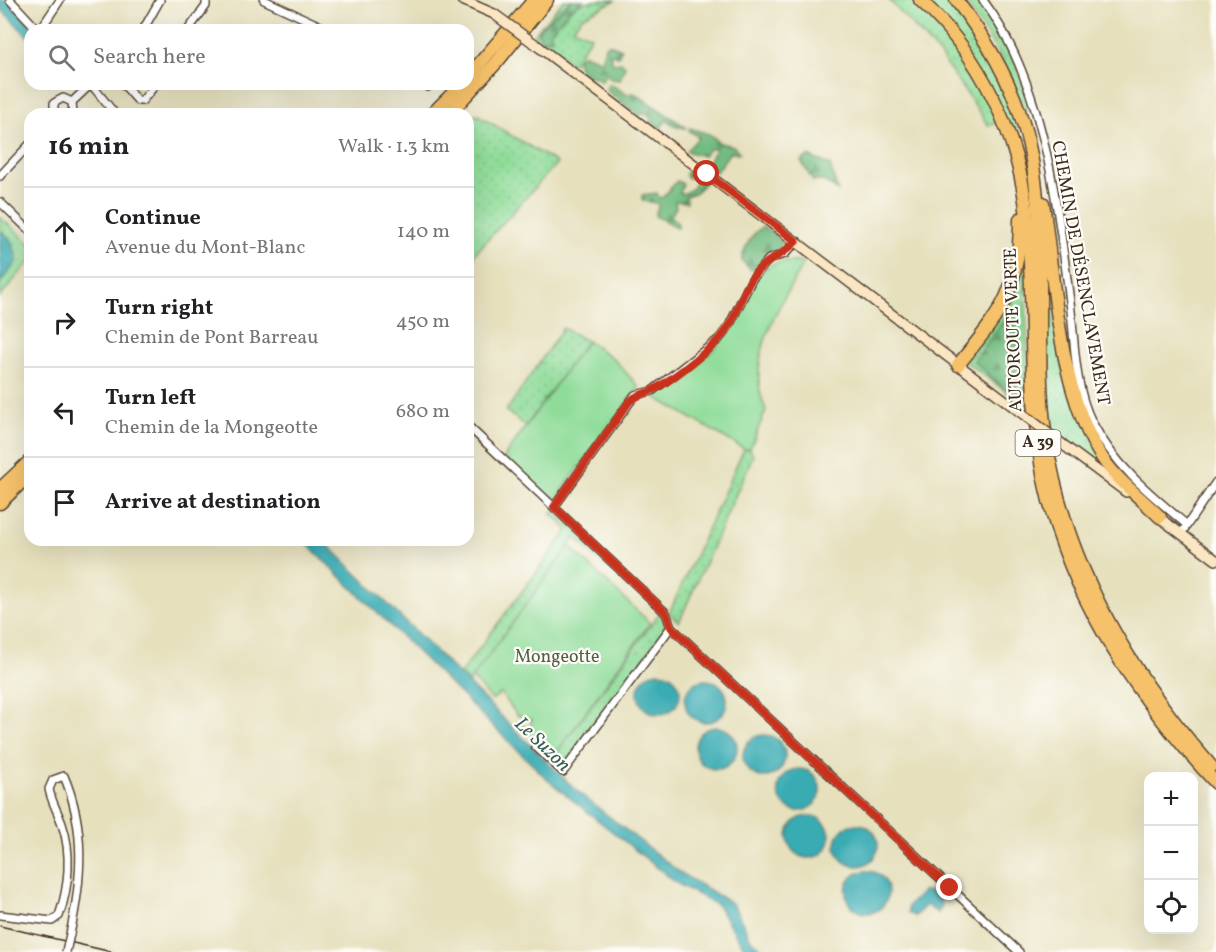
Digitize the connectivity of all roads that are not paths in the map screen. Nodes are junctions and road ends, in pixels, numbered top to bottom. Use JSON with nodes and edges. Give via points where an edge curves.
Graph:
{"nodes":[{"id":1,"x":10,"y":0,"type":"edge"},
{"id":2,"x":60,"y":0,"type":"edge"},
{"id":3,"x":160,"y":0,"type":"edge"},
{"id":4,"x":206,"y":0,"type":"edge"},
{"id":5,"x":264,"y":0,"type":"edge"},
{"id":6,"x":462,"y":0,"type":"edge"},
{"id":7,"x":477,"y":0,"type":"edge"},
{"id":8,"x":529,"y":0,"type":"edge"},
{"id":9,"x":534,"y":0,"type":"edge"},
{"id":10,"x":547,"y":0,"type":"edge"},
{"id":11,"x":558,"y":0,"type":"edge"},
{"id":12,"x":920,"y":0,"type":"edge"},
{"id":13,"x":956,"y":0,"type":"edge"},
{"id":14,"x":983,"y":0,"type":"edge"},
{"id":15,"x":494,"y":14,"type":"junction"},
{"id":16,"x":33,"y":24,"type":"edge"},
{"id":17,"x":43,"y":24,"type":"edge"},
{"id":18,"x":146,"y":24,"type":"edge"},
{"id":19,"x":192,"y":24,"type":"edge"},
{"id":20,"x":316,"y":24,"type":"edge"},
{"id":21,"x":518,"y":28,"type":"junction"},
{"id":22,"x":474,"y":71,"type":"edge"},
{"id":23,"x":474,"y":83,"type":"edge"},
{"id":24,"x":84,"y":90,"type":"edge"},
{"id":25,"x":96,"y":90,"type":"edge"},
{"id":26,"x":128,"y":90,"type":"edge"},
{"id":27,"x":151,"y":90,"type":"edge"},
{"id":28,"x":456,"y":90,"type":"edge"},
{"id":29,"x":468,"y":90,"type":"edge"},
{"id":30,"x":72,"y":102,"type":"junction"},
{"id":31,"x":53,"y":108,"type":"edge"},
{"id":32,"x":72,"y":108,"type":"edge"},
{"id":33,"x":110,"y":108,"type":"edge"},
{"id":34,"x":438,"y":108,"type":"edge"},
{"id":35,"x":454,"y":108,"type":"edge"},
{"id":36,"x":1004,"y":124,"type":"junction"},
{"id":37,"x":1023,"y":124,"type":"junction"},
{"id":38,"x":24,"y":150,"type":"edge"},
{"id":39,"x":0,"y":176,"type":"edge"},
{"id":40,"x":0,"y":202,"type":"edge"},
{"id":41,"x":24,"y":225,"type":"edge"},
{"id":42,"x":796,"y":241,"type":"junction"},
{"id":43,"x":958,"y":365,"type":"junction"},
{"id":44,"x":474,"y":432,"type":"edge"},
{"id":45,"x":24,"y":467,"type":"edge"},
{"id":46,"x":24,"y":480,"type":"edge"},
{"id":47,"x":1216,"y":482,"type":"edge"},
{"id":48,"x":0,"y":489,"type":"edge"},
{"id":49,"x":0,"y":502,"type":"edge"},
{"id":50,"x":554,"y":507,"type":"junction"},
{"id":51,"x":1160,"y":517,"type":"junction"},
{"id":52,"x":1187,"y":525,"type":"junction"},
{"id":53,"x":1181,"y":534,"type":"junction"},
{"id":54,"x":1216,"y":560,"type":"edge"},
{"id":55,"x":671,"y":627,"type":"junction"},
{"id":56,"x":535,"y":746,"type":"dead end"},
{"id":57,"x":1216,"y":771,"type":"edge"},
{"id":58,"x":1216,"y":783,"type":"edge"},
{"id":59,"x":0,"y":915,"type":"edge"},
{"id":60,"x":66,"y":952,"type":"edge"},
{"id":61,"x":1019,"y":952,"type":"edge"}],
"edges":[{"from":1,"to":16,"type":"street"},
{"from":2,"to":17,"type":"street"},
{"from":3,"to":18,"type":"street"},
{"from":4,"to":19,"type":"street"},
{"from":5,"to":20,"type":"street"},
{"from":6,"to":15,"type":"main road"},
{"from":7,"to":15,"type":"main road"},
{"from":8,"to":21,"type":"highway"},
{"from":9,"to":21,"type":"highway"},
{"from":10,"to":21,"type":"highway"},
{"from":11,"to":21,"type":"highway"},
{"from":12,"to":36,"type":"highway","name":"AUTOROUTE VERTE","number":"A 39","via":[[971,59]]},
{"from":13,"to":37,"type":"highway","name":"AUTOROUTE VERTE","number":"A 39","via":[[991,50]]},
{"from":14,"to":52,"type":"street","name":"CHEMIN DE DÉSENCLAVEMENT","via":[[1017,56],[1040,134],[1061,233],[1087,411],[1115,459]]},
{"from":15,"to":42,"type":"main road","bridge":true},
{"from":21,"to":22,"type":"highway"},
{"from":21,"to":23,"type":"highway"},
{"from":24,"to":30,"type":"street"},
{"from":25,"to":33,"type":"street"},
{"from":26,"to":27,"type":"street","via":[[138,101]]},
{"from":28,"to":34,"type":"highway"},
{"from":29,"to":35,"type":"highway"},
{"from":30,"to":31,"type":"street","via":[[66,98],[56,100]]},
{"from":30,"to":32,"type":"street"},
{"from":36,"to":43,"type":"highway","via":[[1019,202],[1017,270],[1006,301]]},
{"from":36,"to":58,"type":"highway","name":"AUTOROUTE VERTE","number":"A 39","via":[[1021,180],[1027,217],[1036,430],[1062,543],[1090,610],[1124,667],[1171,732]]},
{"from":37,"to":51,"type":"highway","via":[[1040,179],[1068,376],[1078,412],[1103,459]]},
{"from":37,"to":57,"type":"highway","name":"AUTOROUTE VERTE","number":"A 39","via":[[1037,219],[1043,412],[1060,506],[1080,565],[1115,635],[1157,699]]},
{"from":38,"to":39,"type":"street"},
{"from":40,"to":41,"type":"street"},
{"from":42,"to":43,"type":"main road"},
{"from":42,"to":50,"type":"street","via":[[785,254],[769,259],[752,279],[719,339],[652,391],[635,395]]},
{"from":43,"to":51,"type":"main road","bridge":true},
{"from":44,"to":50,"type":"street"},
{"from":45,"to":48,"type":"highway"},
{"from":46,"to":49,"type":"highway"},
{"from":47,"to":52,"type":"street"},
{"from":50,"to":55,"type":"street","via":[[666,613]]},
{"from":51,"to":53,"type":"main road"},
{"from":52,"to":53,"type":"street"},
{"from":53,"to":54,"type":"main road"},
{"from":55,"to":56,"type":"street","via":[[563,772]]},
{"from":55,"to":61,"type":"street"},
{"from":59,"to":60,"type":"street","bridge":true,"via":[[52,921],[59,915],[67,882],[68,854],[49,789],[53,780],[64,776],[77,815],[81,845],[80,877]]}]}
